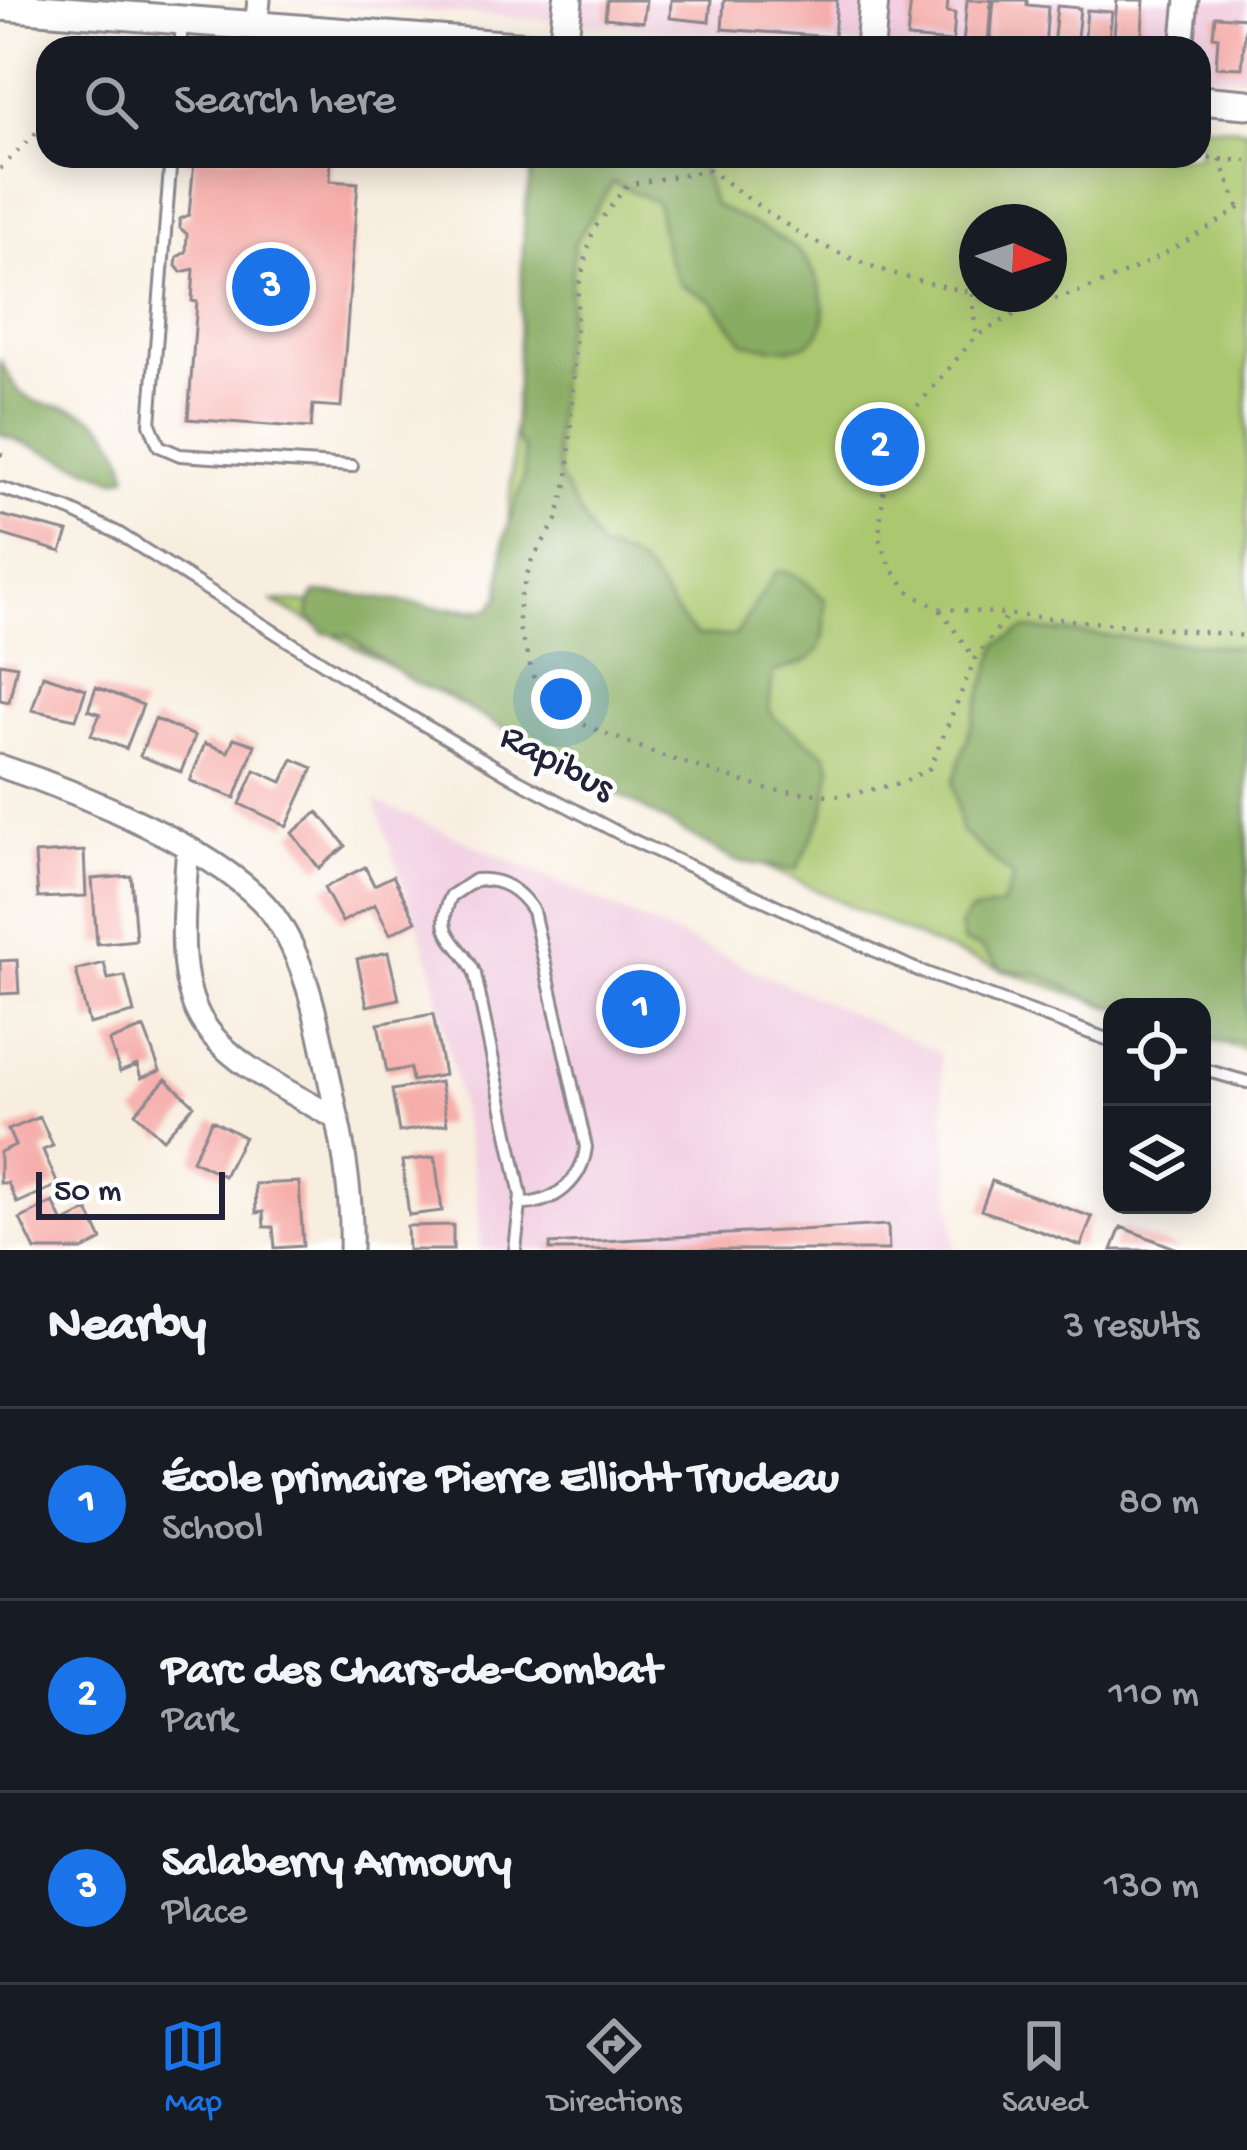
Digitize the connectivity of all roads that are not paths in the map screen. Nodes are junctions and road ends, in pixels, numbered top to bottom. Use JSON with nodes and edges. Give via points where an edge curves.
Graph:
{"nodes":[{"id":1,"x":568,"y":0,"type":"edge"},
{"id":2,"x":874,"y":0,"type":"edge"},
{"id":3,"x":1186,"y":0,"type":"edge"},
{"id":4,"x":0,"y":6,"type":"edge"},
{"id":5,"x":257,"y":13,"type":"edge"},
{"id":6,"x":181,"y":34,"type":"edge"},
{"id":7,"x":356,"y":36,"type":"edge"},
{"id":8,"x":564,"y":36,"type":"edge"},
{"id":9,"x":871,"y":36,"type":"edge"},
{"id":10,"x":1183,"y":36,"type":"edge"},
{"id":11,"x":1211,"y":101,"type":"edge"},
{"id":12,"x":1247,"y":104,"type":"edge"},
{"id":13,"x":170,"y":168,"type":"edge"},
{"id":14,"x":352,"y":466,"type":"dead end"},
{"id":15,"x":0,"y":488,"type":"edge"},
{"id":16,"x":0,"y":766,"type":"edge"},
{"id":17,"x":188,"y":848,"type":"junction"},
{"id":18,"x":1103,"y":1038,"type":"edge"},
{"id":19,"x":1211,"y":1072,"type":"edge"},
{"id":20,"x":1247,"y":1082,"type":"edge"},
{"id":21,"x":338,"y":1119,"type":"junction"},
{"id":22,"x":522,"y":1204,"type":"junction"},
{"id":23,"x":351,"y":1250,"type":"edge"},
{"id":24,"x":515,"y":1250,"type":"edge"}],
"edges":[{"from":1,"to":8,"type":"main road"},
{"from":2,"to":9,"type":"main road"},
{"from":3,"to":10,"type":"street"},
{"from":4,"to":6,"type":"main road"},
{"from":5,"to":6,"type":"main road"},
{"from":5,"to":7,"type":"main road"},
{"from":11,"to":12,"type":"main road"},
{"from":13,"to":14,"type":"lane","via":[[150,424],[159,446]]},
{"from":15,"to":18,"type":"lane","name":"Rapibus","via":[[118,533],[376,697],[628,838],[915,969]]},
{"from":16,"to":17,"type":"street"},
{"from":17,"to":21,"type":"street","via":[[274,915],[319,1028]]},
{"from":17,"to":21,"type":"street","via":[[182,962],[208,1036],[240,1064]]},
{"from":19,"to":20,"type":"lane"},
{"from":21,"to":23,"type":"street"},
{"from":22,"to":22,"type":"lane","via":[[476,974],[448,936],[444,916],[460,886],[475,880],[513,888],[535,916],[586,1147],[562,1192]]},
{"from":22,"to":24,"type":"lane"}]}
